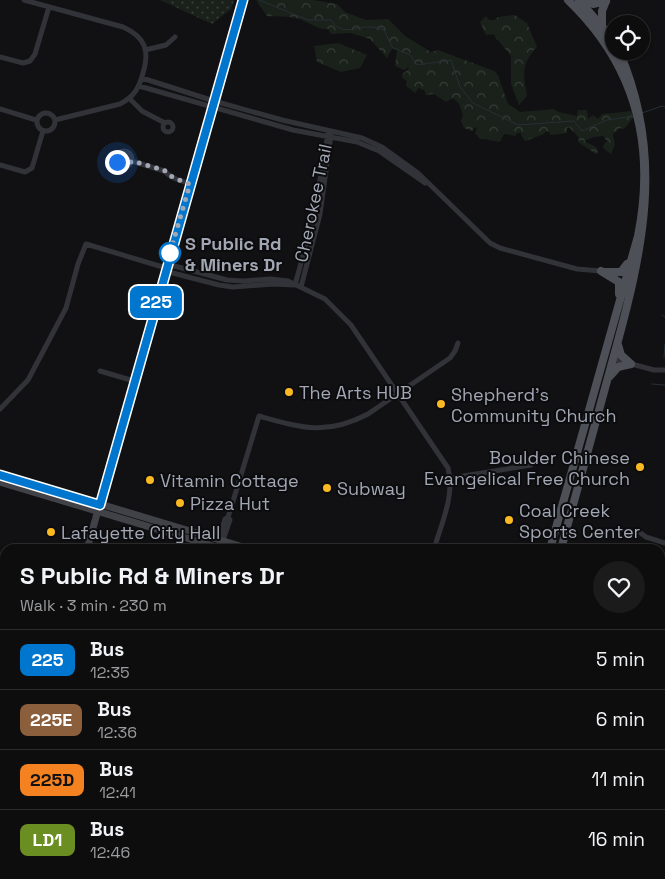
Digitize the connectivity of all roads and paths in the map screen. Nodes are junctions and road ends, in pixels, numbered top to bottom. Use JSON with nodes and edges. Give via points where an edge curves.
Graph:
{"nodes":[{"id":1,"x":24,"y":0,"type":"edge"},
{"id":2,"x":568,"y":0,"type":"edge"},
{"id":3,"x":580,"y":0,"type":"edge"},
{"id":4,"x":607,"y":0,"type":"edge"},
{"id":5,"x":242,"y":3,"type":"edge"},
{"id":6,"x":49,"y":7,"type":"junction"},
{"id":7,"x":604,"y":29,"type":"joint"},
{"id":8,"x":175,"y":38,"type":"dead end"},
{"id":9,"x":145,"y":50,"type":"junction"},
{"id":10,"x":0,"y":57,"type":"edge"},
{"id":11,"x":624,"y":60,"type":"edge"},
{"id":12,"x":142,"y":78,"type":"junction"},
{"id":13,"x":139,"y":86,"type":"junction"},
{"id":14,"x":130,"y":99,"type":"junction"},
{"id":15,"x":637,"y":100,"type":"junction"},
{"id":16,"x":213,"y":105,"type":"junction"},
{"id":17,"x":0,"y":109,"type":"edge"},
{"id":18,"x":36,"y":120,"type":"junction"},
{"id":19,"x":55,"y":120,"type":"junction"},
{"id":20,"x":165,"y":123,"type":"dead end"},
{"id":21,"x":43,"y":131,"type":"junction"},
{"id":22,"x":651,"y":132,"type":"dead end"},
{"id":23,"x":329,"y":134,"type":"junction"},
{"id":24,"x":132,"y":161,"type":"dead end"},
{"id":25,"x":0,"y":165,"type":"edge"},
{"id":26,"x":190,"y":184,"type":"junction"},
{"id":27,"x":653,"y":198,"type":"dead end"},
{"id":28,"x":632,"y":258,"type":"junction"},
{"id":29,"x":166,"y":268,"type":"junction"},
{"id":30,"x":601,"y":271,"type":"junction"},
{"id":31,"x":298,"y":286,"type":"junction"},
{"id":32,"x":619,"y":303,"type":"junction"},
{"id":33,"x":619,"y":341,"type":"junction"},
{"id":34,"x":608,"y":342,"type":"junction"},
{"id":35,"x":458,"y":343,"type":"dead end"},
{"id":36,"x":613,"y":359,"type":"junction"},
{"id":37,"x":631,"y":364,"type":"junction"},
{"id":38,"x":665,"y":370,"type":"edge"},
{"id":39,"x":100,"y":371,"type":"dead end"},
{"id":40,"x":609,"y":378,"type":"junction"},
{"id":41,"x":134,"y":381,"type":"junction"},
{"id":42,"x":398,"y":394,"type":"junction"},
{"id":43,"x":0,"y":409,"type":"edge"},
{"id":44,"x":531,"y":465,"type":"dead end"},
{"id":45,"x":0,"y":474,"type":"edge"},
{"id":46,"x":451,"y":478,"type":"junction"},
{"id":47,"x":0,"y":482,"type":"edge"},
{"id":48,"x":99,"y":508,"type":"junction"},
{"id":49,"x":638,"y":531,"type":"dead end"},
{"id":50,"x":221,"y":540,"type":"junction"},
{"id":51,"x":665,"y":543,"type":"edge"},
{"id":52,"x":88,"y":544,"type":"edge"},
{"id":53,"x":209,"y":544,"type":"edge"},
{"id":54,"x":221,"y":544,"type":"edge"},
{"id":55,"x":234,"y":544,"type":"edge"},
{"id":56,"x":435,"y":544,"type":"edge"},
{"id":57,"x":551,"y":544,"type":"edge"},
{"id":58,"x":562,"y":544,"type":"edge"}],
"edges":[{"from":1,"to":6,"type":"street"},
{"from":2,"to":15,"type":"main road","via":[[605,44]]},
{"from":3,"to":4,"type":"main road","via":[[593,4]]},
{"from":3,"to":7,"type":"main road"},
{"from":4,"to":7,"type":"main road","via":[[601,15]]},
{"from":5,"to":16,"type":"street"},
{"from":6,"to":9,"type":"street","via":[[123,27],[139,37]]},
{"from":6,"to":10,"type":"street","via":[[30,61],[23,63]]},
{"from":8,"to":9,"type":"street","via":[[166,45]]},
{"from":9,"to":12,"type":"street"},
{"from":11,"to":15,"type":"main road","via":[[636,84]]},
{"from":12,"to":13,"type":"street"},
{"from":12,"to":16,"type":"street"},
{"from":13,"to":14,"type":"street"},
{"from":13,"to":16,"type":"street"},
{"from":14,"to":19,"type":"street"},
{"from":14,"to":20,"type":"street","via":[[142,111]]},
{"from":15,"to":22,"type":"main road"},
{"from":15,"to":28,"type":"main road","via":[[645,166],[644,198]]},
{"from":16,"to":23,"type":"street"},
{"from":16,"to":26,"type":"street"},
{"from":17,"to":18,"type":"street"},
{"from":18,"to":19,"type":"street","via":[[47,113]]},
{"from":18,"to":21,"type":"street"},
{"from":19,"to":21,"type":"street","via":[[51,130]]},
{"from":21,"to":25,"type":"street","via":[[29,171]]},
{"from":23,"to":30,"type":"street","via":[[362,138],[382,147],[418,172],[490,243],[577,270]]},
{"from":23,"to":31,"type":"street","name":"Cherokee Trail","via":[[320,214]]},
{"from":24,"to":26,"type":"street","via":[[164,170]]},
{"from":26,"to":29,"type":"street"},
{"from":27,"to":33,"type":"main road","via":[[646,240]]},
{"from":28,"to":30,"type":"main road","via":[[621,272]]},
{"from":28,"to":32,"type":"main road"},
{"from":29,"to":31,"type":"street","via":[[236,281],[278,279]]},
{"from":29,"to":41,"type":"street"},
{"from":29,"to":43,"type":"street","via":[[86,244],[66,308],[28,380]]},
{"from":30,"to":32,"type":"main road","via":[[618,282]]},
{"from":31,"to":42,"type":"street","via":[[319,295],[351,325]]},
{"from":32,"to":34,"type":"main road"},
{"from":33,"to":36,"type":"main road"},
{"from":33,"to":37,"type":"main road","via":[[621,355]]},
{"from":34,"to":36,"type":"main road"},
{"from":34,"to":57,"type":"main road"},
{"from":35,"to":42,"type":"street","via":[[450,358]]},
{"from":36,"to":37,"type":"street"},
{"from":36,"to":40,"type":"main road"},
{"from":37,"to":38,"type":"street"},
{"from":37,"to":40,"type":"main road","via":[[618,367]]},
{"from":39,"to":41,"type":"street"},
{"from":40,"to":58,"type":"main road"},
{"from":41,"to":48,"type":"street"},
{"from":42,"to":46,"type":"street","via":[[446,463]]},
{"from":42,"to":50,"type":"street","via":[[356,421],[328,428],[297,426],[259,416],[228,517],[230,520]]},
{"from":44,"to":46,"type":"street"},
{"from":45,"to":48,"type":"street"},
{"from":46,"to":56,"type":"street","via":[[450,494]]},
{"from":47,"to":48,"type":"street"},
{"from":48,"to":50,"type":"street"},
{"from":48,"to":52,"type":"street"},
{"from":48,"to":53,"type":"street"},
{"from":49,"to":51,"type":"street"},
{"from":50,"to":54,"type":"street"},
{"from":50,"to":55,"type":"street"}]}
